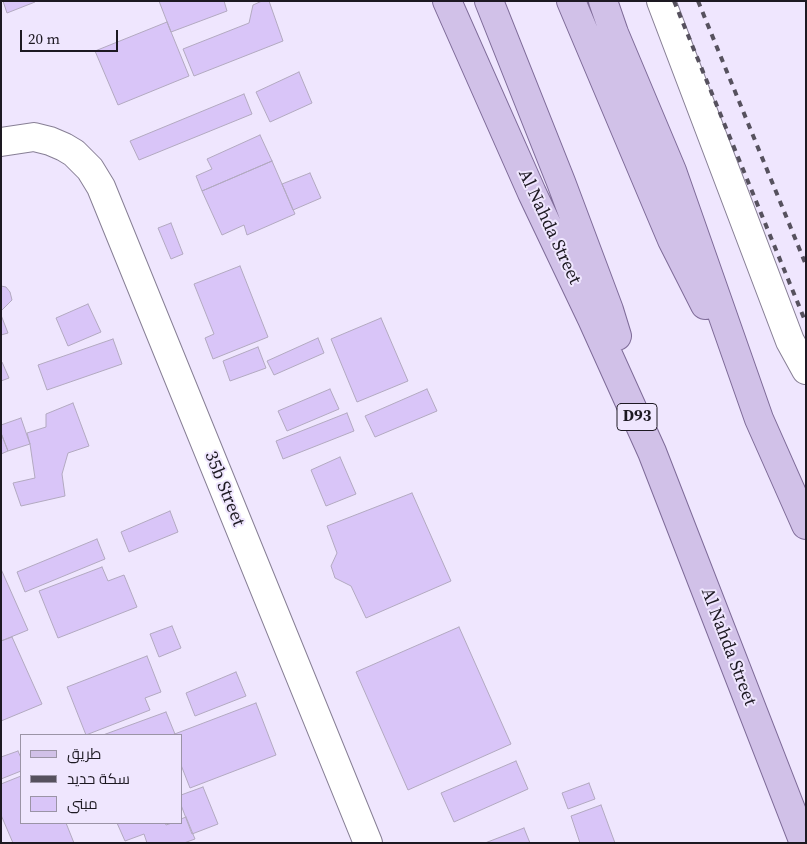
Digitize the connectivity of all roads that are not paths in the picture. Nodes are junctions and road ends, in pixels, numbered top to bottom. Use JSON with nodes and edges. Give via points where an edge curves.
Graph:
{"nodes":[{"id":1,"x":447,"y":1,"type":"edge"},
{"id":2,"x":489,"y":1,"type":"edge"},
{"id":3,"x":571,"y":1,"type":"edge"},
{"id":4,"x":603,"y":1,"type":"edge"},
{"id":5,"x":661,"y":1,"type":"edge"},
{"id":6,"x":1,"y":142,"type":"edge"},
{"id":7,"x":806,"y":370,"type":"edge"},
{"id":8,"x":760,"y":419,"type":"junction"},
{"id":9,"x":652,"y":452,"type":"junction"},
{"id":10,"x":806,"y":525,"type":"edge"},
{"id":11,"x":368,"y":843,"type":"edge"},
{"id":12,"x":804,"y":843,"type":"edge"}],
"edges":[{"from":1,"to":9,"type":"main road","name":"Al Nahda Street","number":"D93"},
{"from":2,"to":9,"type":"main road","name":"Al Nahda Street","via":[[608,310]]},
{"from":3,"to":8,"type":"main road","via":[[672,240]]},
{"from":4,"to":8,"type":"main road","via":[[672,171]]},
{"from":5,"to":7,"type":"street","via":[[790,341]]},
{"from":6,"to":11,"type":"street","name":"35b Street","via":[[34,138],[64,147],[90,169],[101,187]]},
{"from":8,"to":10,"type":"main road"},
{"from":9,"to":12,"type":"main road","name":"Al Nahda Street","number":"D93"}]}
